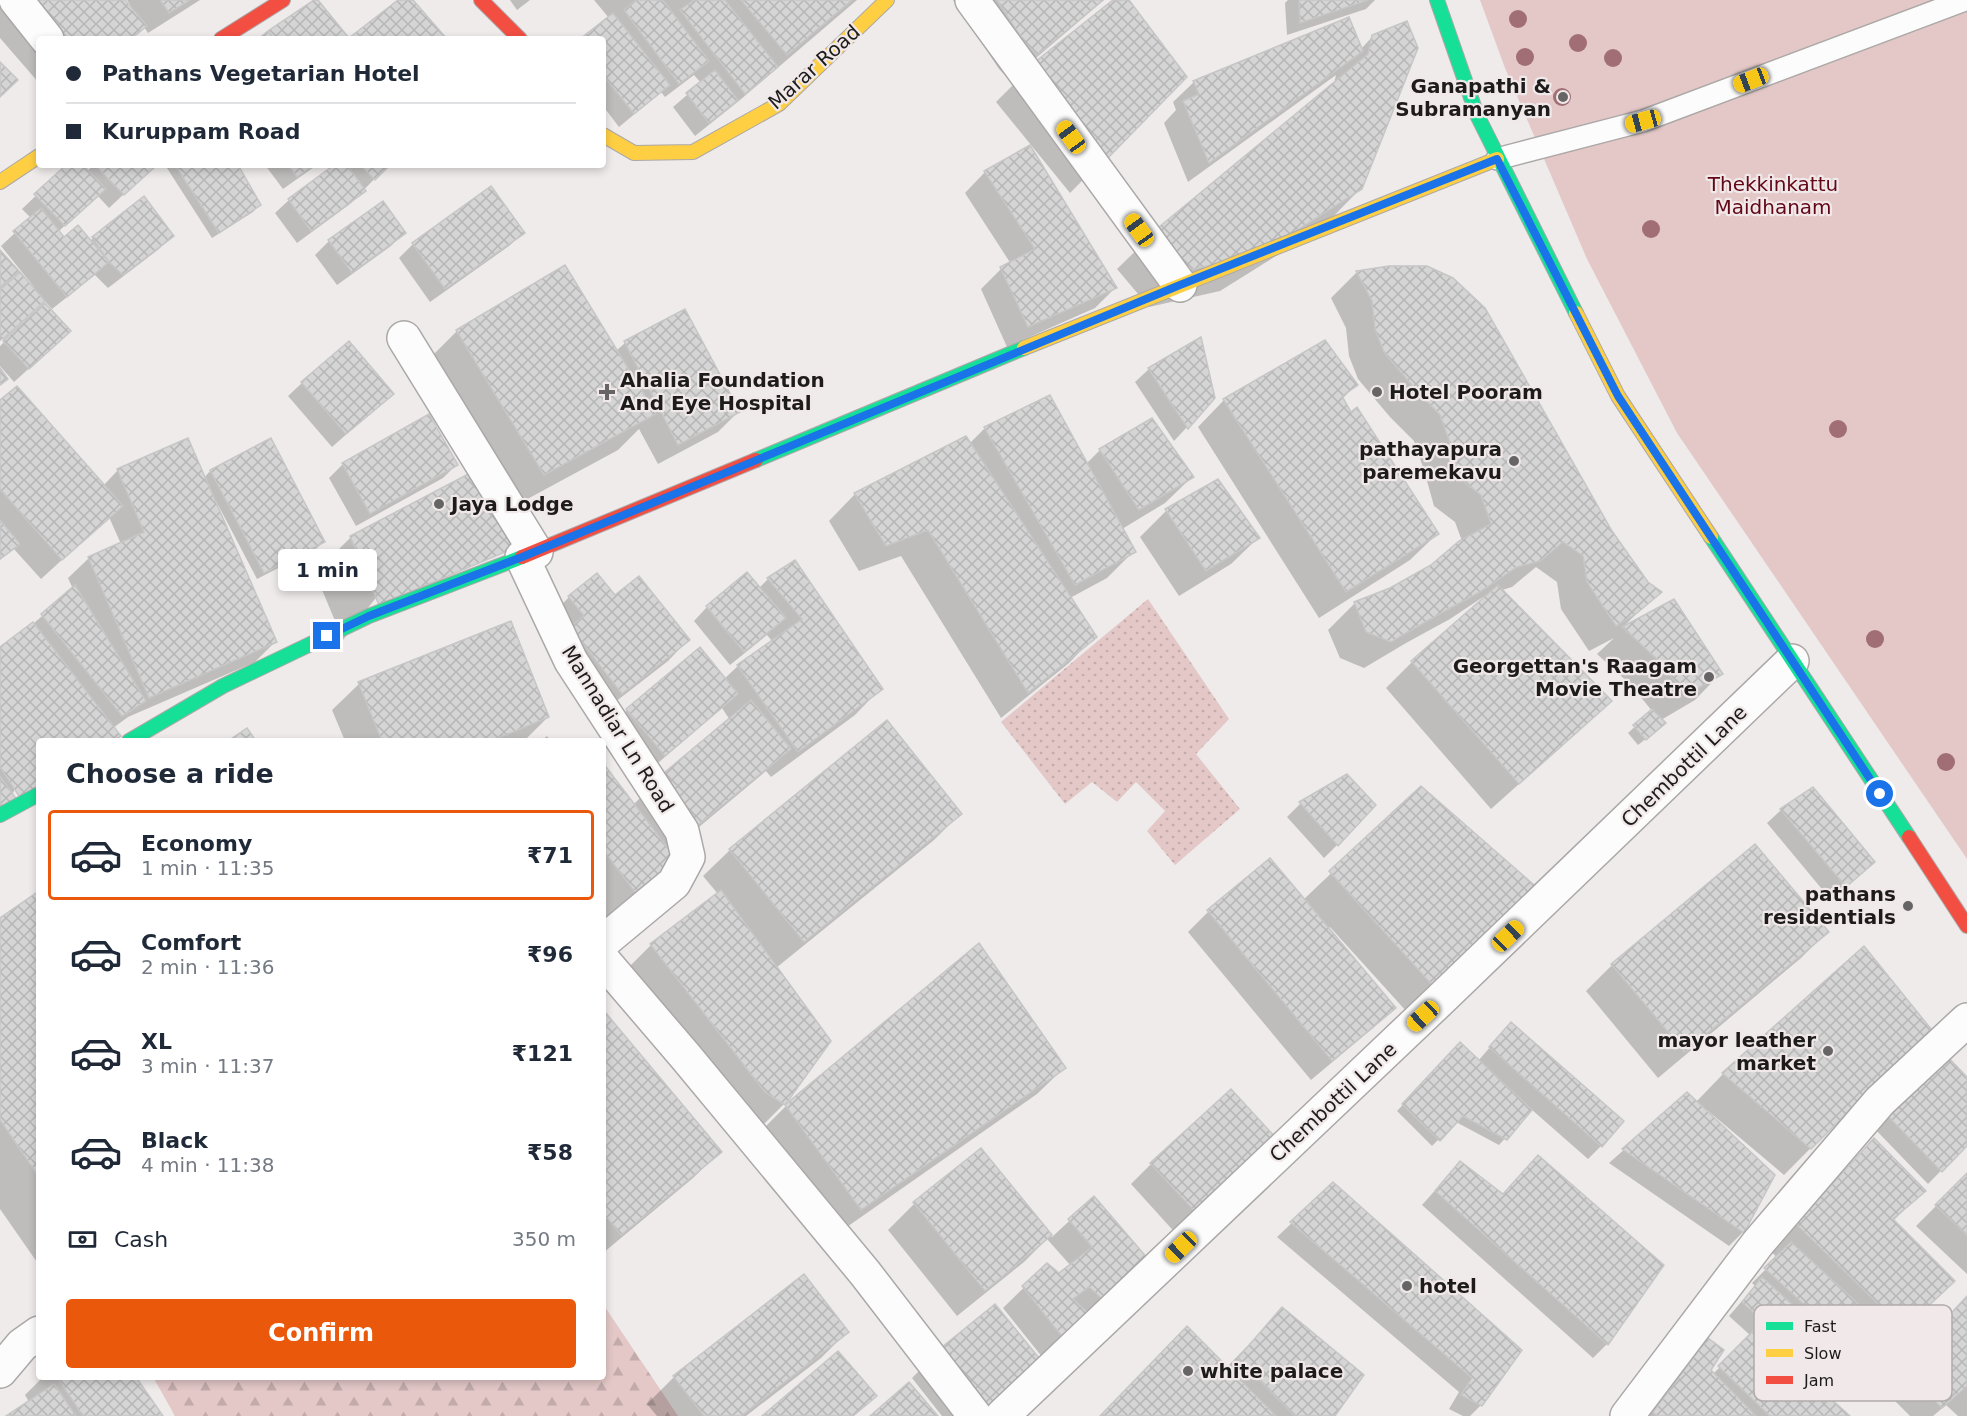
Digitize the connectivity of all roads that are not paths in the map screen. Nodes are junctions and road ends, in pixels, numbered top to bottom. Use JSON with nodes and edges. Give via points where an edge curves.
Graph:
{"nodes":[{"id":1,"x":16,"y":0,"type":"edge"},
{"id":2,"x":284,"y":0,"type":"edge"},
{"id":3,"x":481,"y":0,"type":"edge"},
{"id":4,"x":886,"y":0,"type":"edge"},
{"id":5,"x":972,"y":0,"type":"edge"},
{"id":6,"x":1437,"y":0,"type":"edge"},
{"id":7,"x":1965,"y":0,"type":"edge"},
{"id":8,"x":45,"y":36,"type":"edge"},
{"id":9,"x":226,"y":36,"type":"edge"},
{"id":10,"x":517,"y":36,"type":"edge"},
{"id":11,"x":606,"y":137,"type":"edge"},
{"id":12,"x":36,"y":158,"type":"edge"},
{"id":13,"x":1497,"y":159,"type":"junction"},
{"id":14,"x":0,"y":182,"type":"edge"},
{"id":15,"x":1180,"y":285,"type":"junction"},
{"id":16,"x":404,"y":338,"type":"dead end"},
{"id":17,"x":529,"y":555,"type":"junction"},
{"id":18,"x":1792,"y":661,"type":"junction"},
{"id":19,"x":134,"y":738,"type":"edge"},
{"id":20,"x":36,"y":796,"type":"edge"},
{"id":21,"x":0,"y":815,"type":"edge"},
{"id":22,"x":1967,"y":926,"type":"edge"},
{"id":23,"x":606,"y":940,"type":"edge"},
{"id":24,"x":606,"y":964,"type":"edge"},
{"id":25,"x":1967,"y":1020,"type":"edge"},
{"id":26,"x":36,"y":1335,"type":"edge"},
{"id":27,"x":0,"y":1371,"type":"edge"},
{"id":28,"x":975,"y":1416,"type":"edge"},
{"id":29,"x":1002,"y":1416,"type":"edge"},
{"id":30,"x":1627,"y":1416,"type":"edge"}],
"edges":[{"from":1,"to":8,"type":"street"},
{"from":2,"to":9,"type":"main road"},
{"from":3,"to":10,"type":"main road"},
{"from":4,"to":11,"type":"main road","name":"Marar Road","via":[[779,104],[693,152],[634,153]]},
{"from":5,"to":15,"type":"street"},
{"from":6,"to":13,"type":"main road","via":[[1477,115]]},
{"from":7,"to":13,"type":"lane","via":[[1643,121]]},
{"from":12,"to":14,"type":"main road"},
{"from":13,"to":15,"type":"main road"},
{"from":13,"to":18,"type":"main road","via":[[1618,396]]},
{"from":15,"to":17,"type":"main road"},
{"from":16,"to":17,"type":"street","name":"Mannadiar Ln Road"},
{"from":17,"to":19,"type":"main road","via":[[369,616],[223,686]]},
{"from":17,"to":23,"type":"street","name":"Mannadiar Ln Road","via":[[571,661],[682,831],[688,856],[674,883]]},
{"from":18,"to":22,"type":"main road"},
{"from":18,"to":29,"type":"street","name":"Chembottil Lane"},
{"from":20,"to":21,"type":"main road"},
{"from":24,"to":28,"type":"street","via":[[865,1273]]},
{"from":25,"to":30,"type":"street","via":[[1872,1110],[1758,1243]]},
{"from":26,"to":27,"type":"street","via":[[22,1344]]}]}
